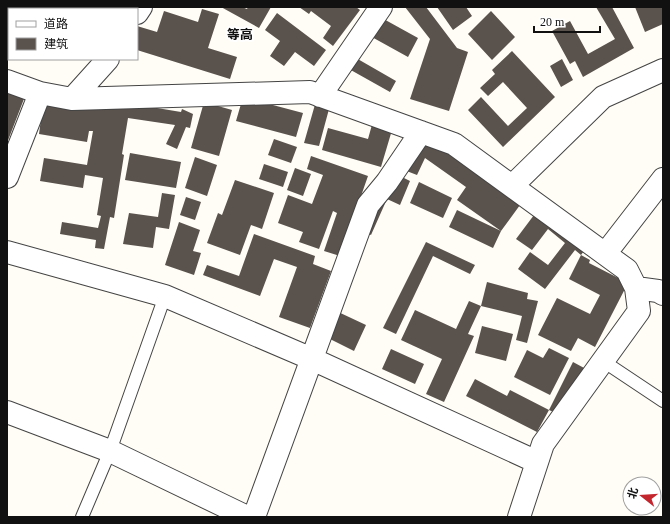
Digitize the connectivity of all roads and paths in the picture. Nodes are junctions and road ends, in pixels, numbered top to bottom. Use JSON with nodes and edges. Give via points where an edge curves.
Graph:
{"nodes":[{"id":1,"x":382,"y":7,"type":"edge"},
{"id":2,"x":107,"y":60,"type":"edge"},
{"id":3,"x":663,"y":70,"type":"edge"},
{"id":4,"x":7,"y":81,"type":"edge"},
{"id":5,"x":40,"y":94,"type":"junction"},
{"id":6,"x":320,"y":96,"type":"junction"},
{"id":7,"x":72,"y":99,"type":"junction"},
{"id":8,"x":421,"y":132,"type":"junction"},
{"id":9,"x":7,"y":177,"type":"edge"},
{"id":10,"x":663,"y":179,"type":"edge"},
{"id":11,"x":512,"y":186,"type":"junction"},
{"id":12,"x":7,"y":252,"type":"edge"},
{"id":13,"x":605,"y":254,"type":"junction"},
{"id":14,"x":636,"y":288,"type":"junction"},
{"id":15,"x":663,"y":294,"type":"edge"},
{"id":16,"x":165,"y":296,"type":"junction"},
{"id":17,"x":312,"y":359,"type":"junction"},
{"id":18,"x":603,"y":361,"type":"junction"},
{"id":19,"x":663,"y":401,"type":"edge"},
{"id":20,"x":7,"y":412,"type":"edge"},
{"id":21,"x":110,"y":451,"type":"junction"},
{"id":22,"x":537,"y":462,"type":"junction"},
{"id":23,"x":82,"y":517,"type":"edge"},
{"id":24,"x":247,"y":517,"type":"edge"},
{"id":25,"x":254,"y":517,"type":"edge"},
{"id":26,"x":519,"y":517,"type":"edge"}],
"edges":[{"from":1,"to":6,"type":"street"},
{"from":2,"to":7,"type":"street"},
{"from":3,"to":11,"type":"street","via":[[603,97]]},
{"from":4,"to":5,"type":"street"},
{"from":5,"to":7,"type":"street"},
{"from":5,"to":9,"type":"street"},
{"from":6,"to":7,"type":"street","via":[[310,92]]},
{"from":6,"to":8,"type":"street"},
{"from":8,"to":11,"type":"street","via":[[454,144]]},
{"from":8,"to":17,"type":"street","via":[[368,205]]},
{"from":10,"to":13,"type":"street"},
{"from":11,"to":13,"type":"street"},
{"from":12,"to":16,"type":"street"},
{"from":13,"to":14,"type":"street","via":[[627,270]]},
{"from":14,"to":15,"type":"street"},
{"from":14,"to":18,"type":"street","via":[[639,311]]},
{"from":16,"to":17,"type":"street"},
{"from":16,"to":21,"type":"lane"},
{"from":17,"to":22,"type":"street"},
{"from":17,"to":25,"type":"street"},
{"from":18,"to":19,"type":"lane"},
{"from":18,"to":22,"type":"street","via":[[543,444]]},
{"from":20,"to":21,"type":"street"},
{"from":21,"to":23,"type":"lane"},
{"from":21,"to":24,"type":"street"},
{"from":22,"to":26,"type":"street"}]}
